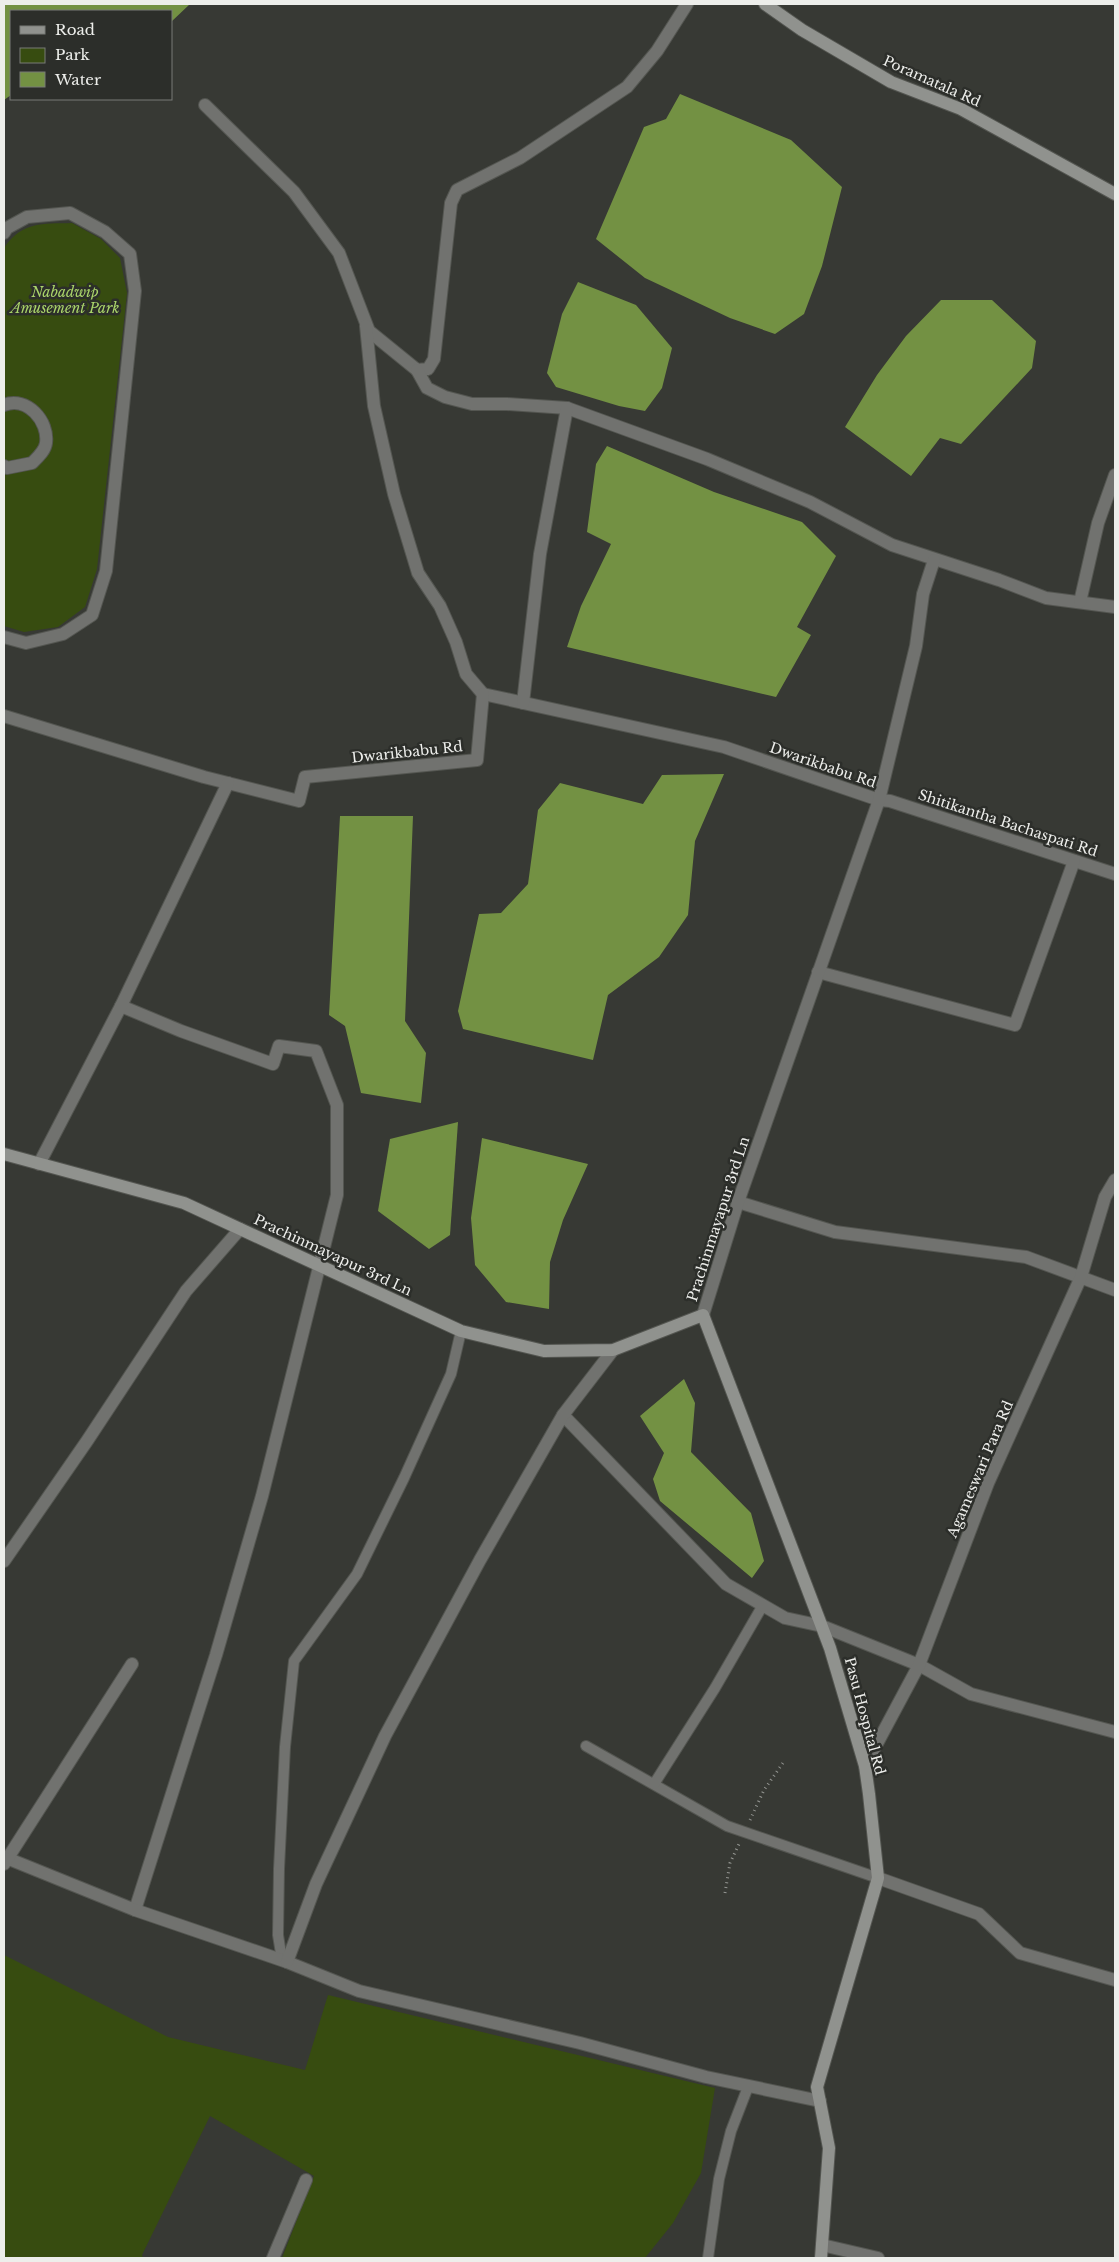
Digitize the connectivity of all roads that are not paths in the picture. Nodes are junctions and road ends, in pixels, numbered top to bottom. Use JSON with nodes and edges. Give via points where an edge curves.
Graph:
{"nodes":[{"id":1,"x":687,"y":4,"type":"edge"},
{"id":2,"x":766,"y":4,"type":"edge"},
{"id":3,"x":205,"y":106,"type":"dead end"},
{"id":4,"x":1115,"y":194,"type":"edge"},
{"id":5,"x":4,"y":233,"type":"edge"},
{"id":6,"x":366,"y":324,"type":"junction"},
{"id":7,"x":417,"y":370,"type":"junction"},
{"id":8,"x":4,"y":405,"type":"edge"},
{"id":9,"x":567,"y":408,"type":"junction"},
{"id":10,"x":5,"y":471,"type":"edge"},
{"id":11,"x":1115,"y":474,"type":"edge"},
{"id":12,"x":934,"y":560,"type":"junction"},
{"id":13,"x":1080,"y":602,"type":"junction"},
{"id":14,"x":1115,"y":607,"type":"edge"},
{"id":15,"x":4,"y":637,"type":"edge"},
{"id":16,"x":483,"y":694,"type":"junction"},
{"id":17,"x":523,"y":703,"type":"junction"},
{"id":18,"x":4,"y":716,"type":"edge"},
{"id":19,"x":228,"y":783,"type":"junction"},
{"id":20,"x":885,"y":800,"type":"junction"},
{"id":21,"x":1074,"y":861,"type":"junction"},
{"id":22,"x":1115,"y":874,"type":"edge"},
{"id":23,"x":818,"y":972,"type":"junction"},
{"id":24,"x":121,"y":1006,"type":"junction"},
{"id":25,"x":4,"y":1154,"type":"edge"},
{"id":26,"x":39,"y":1164,"type":"junction"},
{"id":27,"x":1115,"y":1180,"type":"edge"},
{"id":28,"x":738,"y":1202,"type":"junction"},
{"id":29,"x":240,"y":1229,"type":"junction"},
{"id":30,"x":321,"y":1266,"type":"junction"},
{"id":31,"x":1082,"y":1278,"type":"junction"},
{"id":32,"x":1115,"y":1290,"type":"edge"},
{"id":33,"x":703,"y":1315,"type":"junction"},
{"id":34,"x":461,"y":1331,"type":"junction"},
{"id":35,"x":613,"y":1350,"type":"junction"},
{"id":36,"x":563,"y":1415,"type":"junction"},
{"id":37,"x":4,"y":1561,"type":"edge"},
{"id":38,"x":763,"y":1605,"type":"junction"},
{"id":39,"x":822,"y":1626,"type":"junction"},
{"id":40,"x":132,"y":1664,"type":"dead end"},
{"id":41,"x":919,"y":1665,"type":"junction"},
{"id":42,"x":1115,"y":1732,"type":"edge"},
{"id":43,"x":586,"y":1746,"type":"dead end"},
{"id":44,"x":865,"y":1766,"type":"junction"},
{"id":45,"x":654,"y":1784,"type":"junction"},
{"id":46,"x":5,"y":1860,"type":"edge"},
{"id":47,"x":878,"y":1878,"type":"junction"},
{"id":48,"x":135,"y":1910,"type":"junction"},
{"id":49,"x":285,"y":1961,"type":"junction"},
{"id":50,"x":1115,"y":1980,"type":"edge"},
{"id":51,"x":748,"y":2087,"type":"junction"},
{"id":52,"x":820,"y":2101,"type":"junction"},
{"id":53,"x":306,"y":2180,"type":"dead end"},
{"id":54,"x":821,"y":2252,"type":"edge"},
{"id":55,"x":273,"y":2258,"type":"edge"},
{"id":56,"x":708,"y":2258,"type":"edge"},
{"id":57,"x":878,"y":2258,"type":"edge"}],
"edges":[{"from":1,"to":7,"type":"street","via":[[657,51],[627,87],[520,158],[457,190],[451,203],[434,359],[428,369]]},
{"from":2,"to":4,"type":"main road","name":"Poramatala Rd","via":[[802,30],[891,82],[961,109]]},
{"from":3,"to":6,"type":"street","via":[[294,192],[339,253]]},
{"from":5,"to":15,"type":"street","via":[[27,217],[70,213],[105,232],[130,254],[136,291],[106,571],[92,615],[63,634],[26,643]]},
{"from":6,"to":7,"type":"street","via":[[369,331]]},
{"from":6,"to":16,"type":"street","via":[[374,406],[394,494],[418,573],[440,606],[466,674]]},
{"from":7,"to":9,"type":"street","via":[[427,388],[472,404]]},
{"from":8,"to":10,"type":"street","via":[[22,404],[33,411],[44,424],[46,433],[46,445],[32,463]]},
{"from":9,"to":12,"type":"street","via":[[802,498],[892,545]]},
{"from":9,"to":17,"type":"street","via":[[540,554]]},
{"from":11,"to":13,"type":"street","via":[[1098,523]]},
{"from":12,"to":13,"type":"street","via":[[1046,598]]},
{"from":12,"to":20,"type":"street","name":"Prachinmayapur 3rd Ln","via":[[923,594],[916,646]]},
{"from":13,"to":14,"type":"street"},
{"from":16,"to":17,"type":"street","name":"Dwarikbabu Rd"},
{"from":16,"to":19,"type":"street","name":"Dwarikbabu Rd","via":[[477,760],[305,777],[299,801]]},
{"from":17,"to":20,"type":"street","name":"Dwarikbabu Rd","via":[[724,747]]},
{"from":18,"to":19,"type":"street","name":"Dwarikbabu Rd"},
{"from":19,"to":24,"type":"street"},
{"from":20,"to":21,"type":"street","name":"Shitikantha Bachaspati Rd"},
{"from":20,"to":23,"type":"street","name":"Prachinmayapur 3rd Ln"},
{"from":21,"to":22,"type":"street","name":"Shitikantha Bachaspati Rd"},
{"from":21,"to":23,"type":"street","via":[[1015,1025]]},
{"from":23,"to":28,"type":"street","name":"Prachinmayapur 3rd Ln"},
{"from":24,"to":26,"type":"street"},
{"from":24,"to":30,"type":"street","via":[[273,1064],[279,1046],[316,1052],[337,1105],[337,1195]]},
{"from":25,"to":26,"type":"main road","name":"Prachinmayapur 3rd Ln"},
{"from":26,"to":29,"type":"main road","name":"Prachinmayapur 3rd Ln","via":[[184,1203]]},
{"from":27,"to":31,"type":"street","name":"Agameswari Para Rd","via":[[1104,1197]]},
{"from":28,"to":31,"type":"street","via":[[836,1232],[1026,1257]]},
{"from":28,"to":33,"type":"street","name":"Prachinmayapur 3rd Ln"},
{"from":29,"to":30,"type":"main road","name":"Prachinmayapur 3rd Ln"},
{"from":29,"to":37,"type":"street","via":[[186,1291]]},
{"from":30,"to":34,"type":"main road","name":"Prachinmayapur 3rd Ln"},
{"from":30,"to":48,"type":"street","via":[[262,1496],[214,1664]]},
{"from":31,"to":32,"type":"street"},
{"from":31,"to":41,"type":"street","name":"Agameswari Para Rd","via":[[988,1483]]},
{"from":33,"to":35,"type":"main road","name":"Prachinmayapur 3rd Ln"},
{"from":33,"to":39,"type":"main road","name":"Pasu Hospital Rd"},
{"from":34,"to":35,"type":"main road","name":"Prachinmayapur 3rd Ln","via":[[544,1352]]},
{"from":34,"to":49,"type":"lane","via":[[451,1374],[357,1574],[294,1661],[285,1747],[279,1870],[278,1935]]},
{"from":35,"to":36,"type":"street"},
{"from":36,"to":38,"type":"street","via":[[726,1584]]},
{"from":36,"to":49,"type":"street","via":[[480,1560],[386,1736],[316,1884]]},
{"from":38,"to":39,"type":"street","via":[[785,1618]]},
{"from":38,"to":45,"type":"lane"},
{"from":39,"to":41,"type":"street"},
{"from":39,"to":44,"type":"main road","name":"Pasu Hospital Rd"},
{"from":40,"to":46,"type":"street"},
{"from":41,"to":42,"type":"street","via":[[971,1694]]},
{"from":41,"to":44,"type":"street","name":"Agameswari Para Rd"},
{"from":43,"to":45,"type":"lane"},
{"from":44,"to":47,"type":"main road","name":"Pasu Hospital Rd"},
{"from":45,"to":47,"type":"lane","via":[[727,1826]]},
{"from":46,"to":48,"type":"street"},
{"from":47,"to":50,"type":"street","via":[[979,1914],[1020,1953]]},
{"from":47,"to":52,"type":"main road","name":"Pasu Hospital Rd","via":[[817,2087]]},
{"from":48,"to":49,"type":"street"},
{"from":49,"to":51,"type":"street","via":[[359,1991]]},
{"from":51,"to":52,"type":"street"},
{"from":51,"to":56,"type":"lane","via":[[731,2131],[719,2179]]},
{"from":52,"to":54,"type":"main road","name":"Pasu Hospital Rd","via":[[829,2148]]},
{"from":53,"to":55,"type":"street"},
{"from":54,"to":57,"type":"street"}]}
